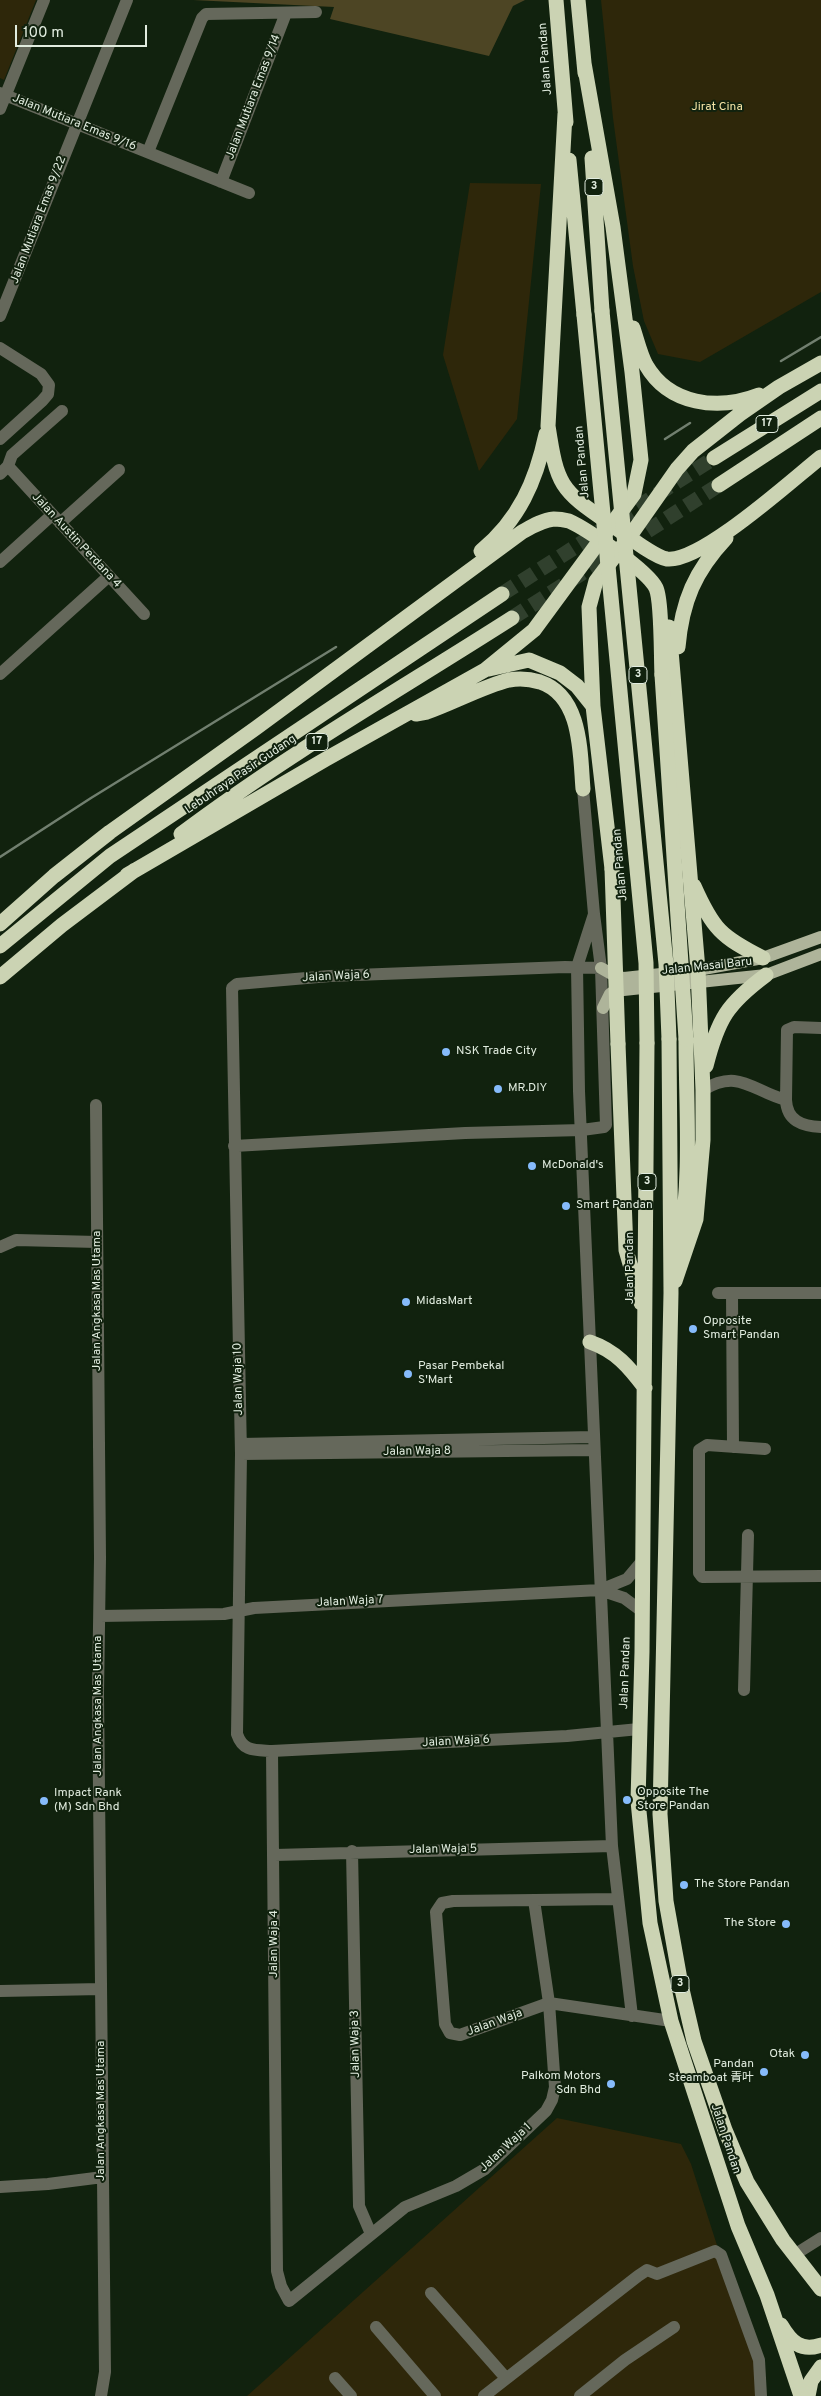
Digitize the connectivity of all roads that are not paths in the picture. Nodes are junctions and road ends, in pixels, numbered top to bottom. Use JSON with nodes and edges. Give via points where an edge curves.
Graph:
{"nodes":[{"id":1,"x":44,"y":0,"type":"edge"},
{"id":2,"x":127,"y":0,"type":"edge"},
{"id":3,"x":556,"y":0,"type":"edge"},
{"id":4,"x":578,"y":0,"type":"edge"},
{"id":5,"x":316,"y":12,"type":"dead end"},
{"id":6,"x":286,"y":13,"type":"junction"},
{"id":7,"x":584,"y":63,"type":"junction"},
{"id":8,"x":3,"y":94,"type":"edge"},
{"id":9,"x":0,"y":110,"type":"edge"},
{"id":10,"x":565,"y":114,"type":"junction"},
{"id":11,"x":76,"y":124,"type":"junction"},
{"id":12,"x":148,"y":152,"type":"junction"},
{"id":13,"x":222,"y":182,"type":"junction"},
{"id":14,"x":249,"y":193,"type":"dead end"},
{"id":15,"x":622,"y":296,"type":"junction"},
{"id":16,"x":0,"y":316,"type":"edge"},
{"id":17,"x":0,"y":348,"type":"edge"},
{"id":18,"x":821,"y":363,"type":"edge"},
{"id":19,"x":779,"y":387,"type":"junction"},
{"id":20,"x":821,"y":391,"type":"edge"},
{"id":21,"x":62,"y":410,"type":"dead end"},
{"id":22,"x":821,"y":418,"type":"edge"},
{"id":23,"x":548,"y":426,"type":"junction"},
{"id":24,"x":0,"y":439,"type":"edge"},
{"id":25,"x":821,"y":457,"type":"edge"},
{"id":26,"x":714,"y":458,"type":"tunnel mouth"},
{"id":27,"x":4,"y":470,"type":"edge"},
{"id":28,"x":119,"y":470,"type":"dead end"},
{"id":29,"x":719,"y":485,"type":"tunnel mouth"},
{"id":30,"x":56,"y":519,"type":"junction"},
{"id":31,"x":739,"y":524,"type":"junction"},
{"id":32,"x":612,"y":525,"type":"junction"},
{"id":33,"x":630,"y":536,"type":"junction"},
{"id":34,"x":600,"y":541,"type":"junction"},
{"id":35,"x":618,"y":552,"type":"junction"},
{"id":36,"x":0,"y":562,"type":"edge"},
{"id":37,"x":109,"y":576,"type":"junction"},
{"id":38,"x":502,"y":594,"type":"tunnel mouth"},
{"id":39,"x":658,"y":596,"type":"junction"},
{"id":40,"x":144,"y":614,"type":"dead end"},
{"id":41,"x":512,"y":618,"type":"tunnel mouth"},
{"id":42,"x":351,"y":655,"type":"junction"},
{"id":43,"x":485,"y":670,"type":"junction"},
{"id":44,"x":0,"y":674,"type":"edge"},
{"id":45,"x":676,"y":685,"type":"junction"},
{"id":46,"x":593,"y":706,"type":"junction"},
{"id":47,"x":401,"y":716,"type":"junction"},
{"id":48,"x":584,"y":789,"type":"joint"},
{"id":49,"x":689,"y":873,"type":"junction"},
{"id":50,"x":127,"y":875,"type":"junction"},
{"id":51,"x":594,"y":914,"type":"junction"},
{"id":52,"x":0,"y":924,"type":"edge"},
{"id":53,"x":821,"y":937,"type":"edge"},
{"id":54,"x":0,"y":946,"type":"edge"},
{"id":55,"x":583,"y":949,"type":"junction"},
{"id":56,"x":821,"y":954,"type":"edge"},
{"id":57,"x":599,"y":955,"type":"junction"},
{"id":58,"x":763,"y":958,"type":"junction"},
{"id":59,"x":577,"y":968,"type":"junction"},
{"id":60,"x":601,"y":968,"type":"junction"},
{"id":61,"x":766,"y":975,"type":"junction"},
{"id":62,"x":0,"y":977,"type":"edge"},
{"id":63,"x":698,"y":977,"type":"junction"},
{"id":64,"x":603,"y":1008,"type":"junction"},
{"id":65,"x":821,"y":1028,"type":"edge"},
{"id":66,"x":703,"y":1086,"type":"junction"},
{"id":67,"x":96,"y":1105,"type":"dead end"},
{"id":68,"x":787,"y":1105,"type":"junction"},
{"id":69,"x":821,"y":1127,"type":"edge"},
{"id":70,"x":582,"y":1130,"type":"junction"},
{"id":71,"x":234,"y":1146,"type":"junction"},
{"id":72,"x":97,"y":1242,"type":"junction"},
{"id":73,"x":0,"y":1247,"type":"edge"},
{"id":74,"x":821,"y":1292,"type":"edge"},
{"id":75,"x":671,"y":1293,"type":"junction"},
{"id":76,"x":718,"y":1293,"type":"dead end"},
{"id":77,"x":732,"y":1293,"type":"junction"},
{"id":78,"x":646,"y":1321,"type":"junction"},
{"id":79,"x":590,"y":1342,"type":"junction"},
{"id":80,"x":645,"y":1388,"type":"junction"},
{"id":81,"x":594,"y":1443,"type":"junction"},
{"id":82,"x":733,"y":1447,"type":"junction"},
{"id":83,"x":241,"y":1449,"type":"junction"},
{"id":84,"x":765,"y":1449,"type":"dead end"},
{"id":85,"x":748,"y":1535,"type":"dead end"},
{"id":86,"x":643,"y":1560,"type":"junction"},
{"id":87,"x":748,"y":1576,"type":"junction"},
{"id":88,"x":821,"y":1576,"type":"edge"},
{"id":89,"x":600,"y":1590,"type":"junction"},
{"id":90,"x":238,"y":1612,"type":"junction"},
{"id":91,"x":642,"y":1612,"type":"junction"},
{"id":92,"x":100,"y":1616,"type":"junction"},
{"id":93,"x":744,"y":1690,"type":"dead end"},
{"id":94,"x":639,"y":1729,"type":"junction"},
{"id":95,"x":608,"y":1732,"type":"junction"},
{"id":96,"x":272,"y":1751,"type":"junction"},
{"id":97,"x":612,"y":1846,"type":"junction"},
{"id":98,"x":352,"y":1851,"type":"junction"},
{"id":99,"x":275,"y":1855,"type":"junction"},
{"id":100,"x":617,"y":1899,"type":"junction"},
{"id":101,"x":534,"y":1900,"type":"junction"},
{"id":102,"x":101,"y":1989,"type":"junction"},
{"id":103,"x":0,"y":1991,"type":"edge"},
{"id":104,"x":548,"y":2003,"type":"junction"},
{"id":105,"x":632,"y":2016,"type":"junction"},
{"id":106,"x":670,"y":2021,"type":"junction"},
{"id":107,"x":103,"y":2177,"type":"junction"},
{"id":108,"x":0,"y":2187,"type":"edge"},
{"id":109,"x":371,"y":2234,"type":"junction"},
{"id":110,"x":821,"y":2238,"type":"edge"},
{"id":111,"x":794,"y":2255,"type":"junction"},
{"id":112,"x":820,"y":2288,"type":"edge"},
{"id":113,"x":431,"y":2293,"type":"dead end"},
{"id":114,"x":767,"y":2295,"type":"junction"},
{"id":115,"x":289,"y":2302,"type":"joint"},
{"id":116,"x":376,"y":2327,"type":"dead end"},
{"id":117,"x":674,"y":2327,"type":"dead end"},
{"id":118,"x":821,"y":2345,"type":"edge"},
{"id":119,"x":821,"y":2367,"type":"edge"},
{"id":120,"x":505,"y":2377,"type":"junction"},
{"id":121,"x":335,"y":2378,"type":"dead end"},
{"id":122,"x":101,"y":2396,"type":"edge"},
{"id":123,"x":351,"y":2396,"type":"edge"},
{"id":124,"x":435,"y":2396,"type":"edge"},
{"id":125,"x":484,"y":2396,"type":"edge"},
{"id":126,"x":580,"y":2396,"type":"edge"},
{"id":127,"x":761,"y":2396,"type":"edge"},
{"id":128,"x":801,"y":2396,"type":"edge"},
{"id":129,"x":808,"y":2396,"type":"edge"}],
"edges":[{"from":1,"to":8,"type":"street"},
{"from":2,"to":11,"type":"street","name":"Jalan Mutiara Emas 9/22"},
{"from":3,"to":10,"type":"highway","name":"Jalan Pandan","number":"3"},
{"from":4,"to":7,"type":"highway","name":"Jalan Pandan","number":"3"},
{"from":5,"to":6,"type":"street"},
{"from":6,"to":12,"type":"street","via":[[206,14],[202,18]]},
{"from":6,"to":13,"type":"street","name":"Jalan Mutiara Emas 9/14"},
{"from":7,"to":15,"type":"highway"},
{"from":7,"to":75,"type":"highway","name":"Jalan Pandan","number":"3","bridge":true,"via":[[602,311],[666,964]]},
{"from":8,"to":9,"type":"street"},
{"from":8,"to":11,"type":"street","name":"Jalan Mutiara Emas 9/16"},
{"from":10,"to":23,"type":"highway"},
{"from":10,"to":78,"type":"highway","name":"Jalan Pandan","number":"3","bridge":true,"via":[[646,963]]},
{"from":11,"to":12,"type":"street","name":"Jalan Mutiara Emas 9/16"},
{"from":11,"to":16,"type":"street","name":"Jalan Mutiara Emas 9/22"},
{"from":12,"to":13,"type":"street","name":"Jalan Mutiara Emas 9/16"},
{"from":13,"to":14,"type":"street","name":"Jalan Mutiara Emas 9/16"},
{"from":15,"to":19,"type":"highway","via":[[645,364],[674,394],[704,403],[725,403],[749,399]]},
{"from":15,"to":32,"type":"highway","via":[[641,460],[634,494]]},
{"from":17,"to":24,"type":"street","via":[[41,374],[49,385],[48,394],[42,401]]},
{"from":18,"to":19,"type":"highway"},
{"from":19,"to":33,"type":"highway","via":[[693,451]]},
{"from":20,"to":26,"type":"highway","number":"17"},
{"from":21,"to":27,"type":"street","name":"Jalan Austin Perdana 4","via":[[12,455]]},
{"from":22,"to":29,"type":"highway","number":"17"},
{"from":23,"to":32,"type":"highway","via":[[559,479],[579,502]]},
{"from":23,"to":42,"type":"highway","via":[[534,479],[518,511],[502,532]]},
{"from":25,"to":31,"type":"highway"},
{"from":27,"to":30,"type":"street","name":"Jalan Austin Perdana 4"},
{"from":28,"to":30,"type":"street"},
{"from":30,"to":36,"type":"street"},
{"from":30,"to":37,"type":"street","name":"Jalan Austin Perdana 4"},
{"from":31,"to":33,"type":"highway","via":[[680,558],[666,559]]},
{"from":31,"to":45,"type":"highway","via":[[698,571],[688,595],[680,626]]},
{"from":32,"to":33,"type":"highway"},
{"from":32,"to":34,"type":"highway"},
{"from":33,"to":35,"type":"highway"},
{"from":34,"to":35,"type":"highway"},
{"from":34,"to":42,"type":"highway","via":[[568,521],[553,519],[540,522]]},
{"from":34,"to":43,"type":"highway","via":[[534,630]]},
{"from":35,"to":39,"type":"highway","via":[[642,570]]},
{"from":35,"to":46,"type":"highway","via":[[596,581],[589,607]]},
{"from":37,"to":40,"type":"street","name":"Jalan Austin Perdana 4"},
{"from":37,"to":44,"type":"street"},
{"from":38,"to":54,"type":"highway","name":"Lebuhraya Pasir Gudang","number":"17","via":[[110,856]]},
{"from":39,"to":45,"type":"highway","via":[[666,606]]},
{"from":39,"to":75,"type":"highway","bridge":true,"via":[[686,1039],[684,1223]]},
{"from":41,"to":50,"type":"highway","name":"Lebuhraya Pasir Gudang","number":"17","via":[[210,813]]},
{"from":42,"to":52,"type":"highway","via":[[110,832]]},
{"from":43,"to":46,"type":"highway","via":[[529,660],[560,673],[577,686]]},
{"from":43,"to":47,"type":"highway"},
{"from":45,"to":49,"type":"highway"},
{"from":46,"to":78,"type":"highway","bridge":true,"via":[[612,869],[626,1250]]},
{"from":47,"to":48,"type":"highway","via":[[427,712],[509,680],[544,683],[562,697],[574,722]]},
{"from":47,"to":50,"type":"highway"},
{"from":48,"to":51,"type":"street"},
{"from":49,"to":58,"type":"highway","via":[[707,916],[723,935]]},
{"from":49,"to":63,"type":"highway"},
{"from":50,"to":62,"type":"highway","name":"Lebuhraya Pasir Gudang","number":"17"},
{"from":51,"to":55,"type":"street"},
{"from":51,"to":57,"type":"street"},
{"from":53,"to":58,"type":"main road","name":"Jalan Masai Baru"},
{"from":55,"to":57,"type":"street","via":[[591,947]]},
{"from":55,"to":59,"type":"street"},
{"from":56,"to":61,"type":"main road","name":"Jalan Masai Baru"},
{"from":57,"to":60,"type":"street"},
{"from":58,"to":63,"type":"main road","name":"Jalan Masai Baru"},
{"from":59,"to":60,"type":"street","name":"Jalan Waja 6"},
{"from":59,"to":70,"type":"street"},
{"from":59,"to":71,"type":"street","name":"Jalan Waja 6","via":[[330,976],[237,984],[232,988]]},
{"from":60,"to":63,"type":"main road","name":"Jalan Masai Baru","via":[[624,978]]},
{"from":60,"to":64,"type":"street"},
{"from":61,"to":63,"type":"main road","name":"Jalan Masai Baru"},
{"from":61,"to":66,"type":"highway","via":[[741,994],[721,1020]]},
{"from":63,"to":64,"type":"main road","name":"Jalan Masai Baru","via":[[614,991]]},
{"from":63,"to":66,"type":"highway"},
{"from":64,"to":70,"type":"street","via":[[606,1125],[602,1129]]},
{"from":65,"to":68,"type":"street","via":[[794,1027],[787,1030]]},
{"from":66,"to":68,"type":"street","via":[[733,1080],[747,1082]]},
{"from":66,"to":75,"type":"highway","via":[[703,1140],[696,1219]]},
{"from":67,"to":72,"type":"street","name":"Jalan Angkasa Mas Utama"},
{"from":68,"to":69,"type":"street","via":[[794,1120],[802,1125]]},
{"from":70,"to":71,"type":"street"},
{"from":70,"to":79,"type":"street"},
{"from":71,"to":83,"type":"street","name":"Jalan Waja 10"},
{"from":72,"to":73,"type":"street","via":[[16,1240]]},
{"from":72,"to":92,"type":"street","name":"Jalan Angkasa Mas Utama"},
{"from":74,"to":77,"type":"street"},
{"from":75,"to":111,"type":"highway","name":"Jalan Pandan","number":"3","via":[[660,1814],[666,1901],[680,1985],[694,2040],[725,2130],[748,2182]]},
{"from":76,"to":77,"type":"street"},
{"from":77,"to":82,"type":"street"},
{"from":78,"to":80,"type":"highway","name":"Jalan Pandan","number":"3"},
{"from":79,"to":80,"type":"highway","via":[[623,1360]]},
{"from":79,"to":81,"type":"street"},
{"from":80,"to":86,"type":"highway","name":"Jalan Pandan","number":"3"},
{"from":81,"to":83,"type":"street","name":"Jalan Waja 8"},
{"from":81,"to":89,"type":"street"},
{"from":82,"to":84,"type":"street"},
{"from":82,"to":87,"type":"street","via":[[708,1445],[699,1450],[697,1568],[702,1577]]},
{"from":83,"to":90,"type":"street","name":"Jalan Waja 10"},
{"from":85,"to":87,"type":"street"},
{"from":86,"to":89,"type":"street","name":"Jalan Waja 7","via":[[626,1579]]},
{"from":86,"to":91,"type":"highway","name":"Jalan Pandan","number":"3"},
{"from":87,"to":88,"type":"street"},
{"from":87,"to":93,"type":"street"},
{"from":89,"to":90,"type":"street","name":"Jalan Waja 7","via":[[264,1607]]},
{"from":89,"to":91,"type":"street","name":"Jalan Waja 7","via":[[624,1598]]},
{"from":89,"to":95,"type":"street"},
{"from":90,"to":92,"type":"street","name":"Jalan Waja 7"},
{"from":90,"to":96,"type":"street","via":[[237,1734],[240,1744],[249,1750]]},
{"from":91,"to":94,"type":"highway","name":"Jalan Pandan","number":"3"},
{"from":92,"to":102,"type":"street","name":"Jalan Angkasa Mas Utama"},
{"from":94,"to":95,"type":"street","name":"Jalan Waja 6"},
{"from":94,"to":106,"type":"highway","name":"Jalan Pandan","number":"3","via":[[638,1802],[650,1923]]},
{"from":95,"to":96,"type":"street","name":"Jalan Waja 6"},
{"from":95,"to":97,"type":"street"},
{"from":96,"to":99,"type":"street","name":"Jalan Waja 4"},
{"from":97,"to":98,"type":"street","name":"Jalan Waja 5"},
{"from":97,"to":100,"type":"street"},
{"from":98,"to":99,"type":"street","name":"Jalan Waja 5"},
{"from":98,"to":109,"type":"street","name":"Jalan Waja 3","via":[[358,2206]]},
{"from":99,"to":115,"type":"street","name":"Jalan Waja 4","via":[[277,2271]]},
{"from":100,"to":101,"type":"street"},
{"from":100,"to":105,"type":"street"},
{"from":101,"to":104,"type":"street","name":"Jalan Waja 1"},
{"from":101,"to":104,"type":"street","name":"Jalan Waja","via":[[453,1901],[442,1904],[436,1912],[445,2024],[450,2033],[460,2035]]},
{"from":102,"to":103,"type":"street"},
{"from":102,"to":107,"type":"street","name":"Jalan Angkasa Mas Utama"},
{"from":104,"to":105,"type":"street","name":"Jalan Waja"},
{"from":104,"to":109,"type":"street","name":"Jalan Waja 1","via":[[555,2087],[546,2111],[486,2169],[456,2186],[405,2207]]},
{"from":105,"to":106,"type":"street","name":"Jalan Waja"},
{"from":106,"to":114,"type":"highway","name":"Jalan Pandan","number":"3","via":[[738,2226]]},
{"from":107,"to":108,"type":"street"},
{"from":107,"to":122,"type":"street","name":"Jalan Angkasa Mas Utama","via":[[105,2372]]},
{"from":109,"to":115,"type":"street","name":"Jalan Waja 1"},
{"from":110,"to":111,"type":"street"},
{"from":111,"to":112,"type":"highway","name":"Jalan Pandan","number":"3"},
{"from":113,"to":120,"type":"street"},
{"from":114,"to":118,"type":"highway","via":[[793,2341],[806,2348]]},
{"from":114,"to":128,"type":"highway","name":"Jalan Pandan","number":"3"},
{"from":116,"to":124,"type":"street"},
{"from":117,"to":126,"type":"street"},
{"from":119,"to":129,"type":"highway","via":[[811,2381]]},
{"from":120,"to":125,"type":"street"},
{"from":120,"to":127,"type":"street","via":[[647,2270],[658,2274],[715,2251],[721,2255],[759,2360]]},
{"from":121,"to":123,"type":"street"}]}
